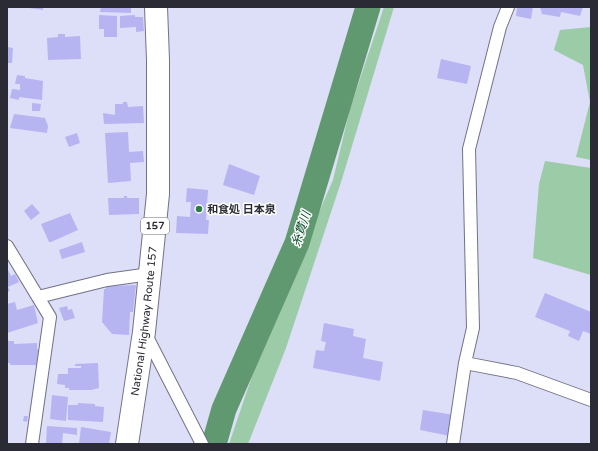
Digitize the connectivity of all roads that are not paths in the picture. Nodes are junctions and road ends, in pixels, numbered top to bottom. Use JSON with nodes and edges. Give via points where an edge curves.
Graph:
{"nodes":[{"id":1,"x":156,"y":7,"type":"edge"},
{"id":2,"x":508,"y":7,"type":"edge"},
{"id":3,"x":7,"y":246,"type":"edge"},
{"id":4,"x":150,"y":274,"type":"junction"},
{"id":5,"x":38,"y":297,"type":"junction"},
{"id":6,"x":144,"y":332,"type":"junction"},
{"id":7,"x":465,"y":363,"type":"junction"},
{"id":8,"x":591,"y":400,"type":"edge"},
{"id":9,"x":32,"y":444,"type":"edge"},
{"id":10,"x":127,"y":444,"type":"edge"},
{"id":11,"x":202,"y":444,"type":"edge"},
{"id":12,"x":453,"y":444,"type":"edge"}],
"edges":[{"from":1,"to":4,"type":"highway","name":"National Highway Route 157","number":"157","via":[[158,194]]},
{"from":2,"to":7,"type":"street","via":[[500,27],[469,149],[473,328]]},
{"from":3,"to":5,"type":"street"},
{"from":4,"to":5,"type":"street","via":[[107,280]]},
{"from":4,"to":6,"type":"highway","name":"National Highway Route 157","number":"157"},
{"from":5,"to":9,"type":"street","via":[[50,317]]},
{"from":6,"to":10,"type":"highway","name":"National Highway Route 157","number":"157"},
{"from":6,"to":11,"type":"street"},
{"from":7,"to":8,"type":"street","via":[[517,373]]},
{"from":7,"to":12,"type":"street"}]}
